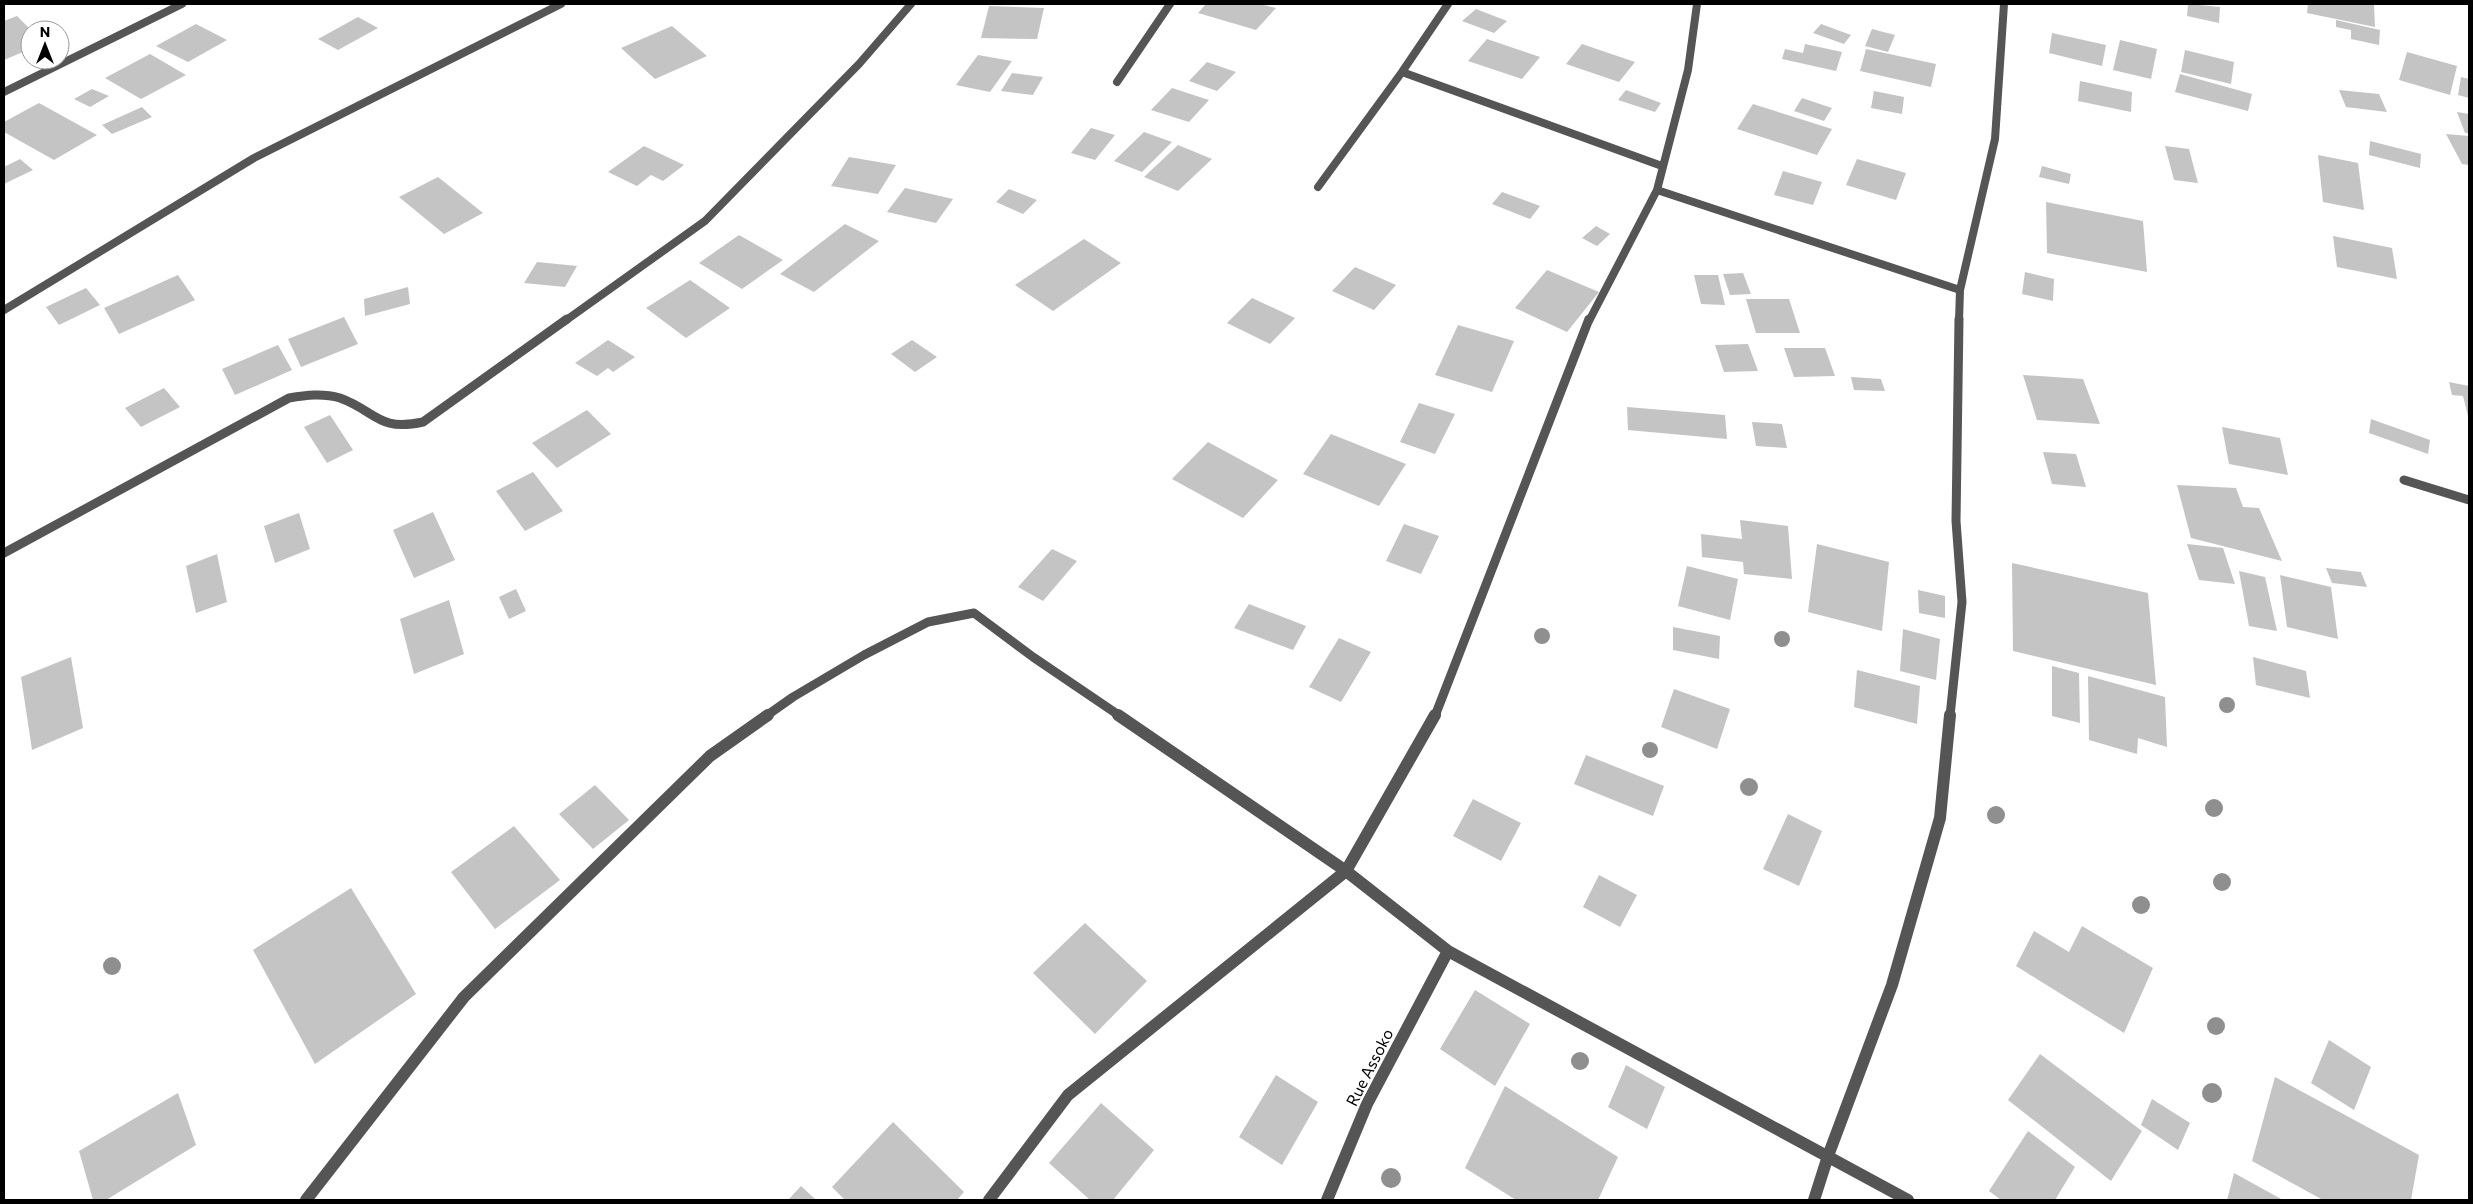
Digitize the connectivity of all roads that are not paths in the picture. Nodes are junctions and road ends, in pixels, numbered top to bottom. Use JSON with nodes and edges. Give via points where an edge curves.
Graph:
{"nodes":[{"id":1,"x":182,"y":4,"type":"edge"},
{"id":2,"x":561,"y":4,"type":"edge"},
{"id":3,"x":911,"y":4,"type":"edge"},
{"id":4,"x":1170,"y":4,"type":"edge"},
{"id":5,"x":1448,"y":4,"type":"edge"},
{"id":6,"x":1697,"y":4,"type":"edge"},
{"id":7,"x":2004,"y":4,"type":"edge"},
{"id":8,"x":1402,"y":72,"type":"junction"},
{"id":9,"x":1117,"y":82,"type":"dead end"},
{"id":10,"x":4,"y":92,"type":"edge"},
{"id":11,"x":1662,"y":166,"type":"junction"},
{"id":12,"x":1318,"y":187,"type":"dead end"},
{"id":13,"x":1657,"y":190,"type":"junction"},
{"id":14,"x":1960,"y":290,"type":"junction"},
{"id":15,"x":4,"y":310,"type":"edge"},
{"id":16,"x":2404,"y":480,"type":"dead end"},
{"id":17,"x":2469,"y":500,"type":"edge"},
{"id":18,"x":4,"y":553,"type":"edge"},
{"id":19,"x":1346,"y":870,"type":"junction"},
{"id":20,"x":1448,"y":951,"type":"junction"},
{"id":21,"x":1828,"y":1156,"type":"junction"},
{"id":22,"x":306,"y":1200,"type":"edge"},
{"id":23,"x":989,"y":1200,"type":"edge"},
{"id":24,"x":1327,"y":1200,"type":"edge"},
{"id":25,"x":1814,"y":1200,"type":"edge"},
{"id":26,"x":1908,"y":1200,"type":"edge"}],
"edges":[{"from":1,"to":10,"type":"street"},
{"from":2,"to":15,"type":"street","via":[[254,158]]},
{"from":3,"to":18,"type":"street","via":[[859,64],[705,221],[423,422],[391,427],[339,398],[316,394],[289,398]]},
{"from":4,"to":9,"type":"street","via":[[1154,23]]},
{"from":5,"to":8,"type":"street"},
{"from":6,"to":11,"type":"street","via":[[1688,70]]},
{"from":7,"to":14,"type":"street","via":[[1994,139]]},
{"from":8,"to":11,"type":"street"},
{"from":8,"to":12,"type":"street"},
{"from":11,"to":13,"type":"street"},
{"from":13,"to":14,"type":"street"},
{"from":13,"to":19,"type":"street","via":[[1589,320],[1434,718]]},
{"from":14,"to":21,"type":"street","via":[[1956,521],[1962,602],[1940,818],[1892,985]]},
{"from":16,"to":17,"type":"street"},
{"from":19,"to":20,"type":"street"},
{"from":19,"to":22,"type":"street","via":[[974,614],[928,622],[793,697],[710,756],[464,997]]},
{"from":19,"to":23,"type":"street","via":[[1068,1095]]},
{"from":20,"to":21,"type":"street"},
{"from":20,"to":24,"type":"street","name":"Rue Assoko","via":[[1367,1104]]},
{"from":21,"to":25,"type":"street"},
{"from":21,"to":26,"type":"street"}]}
